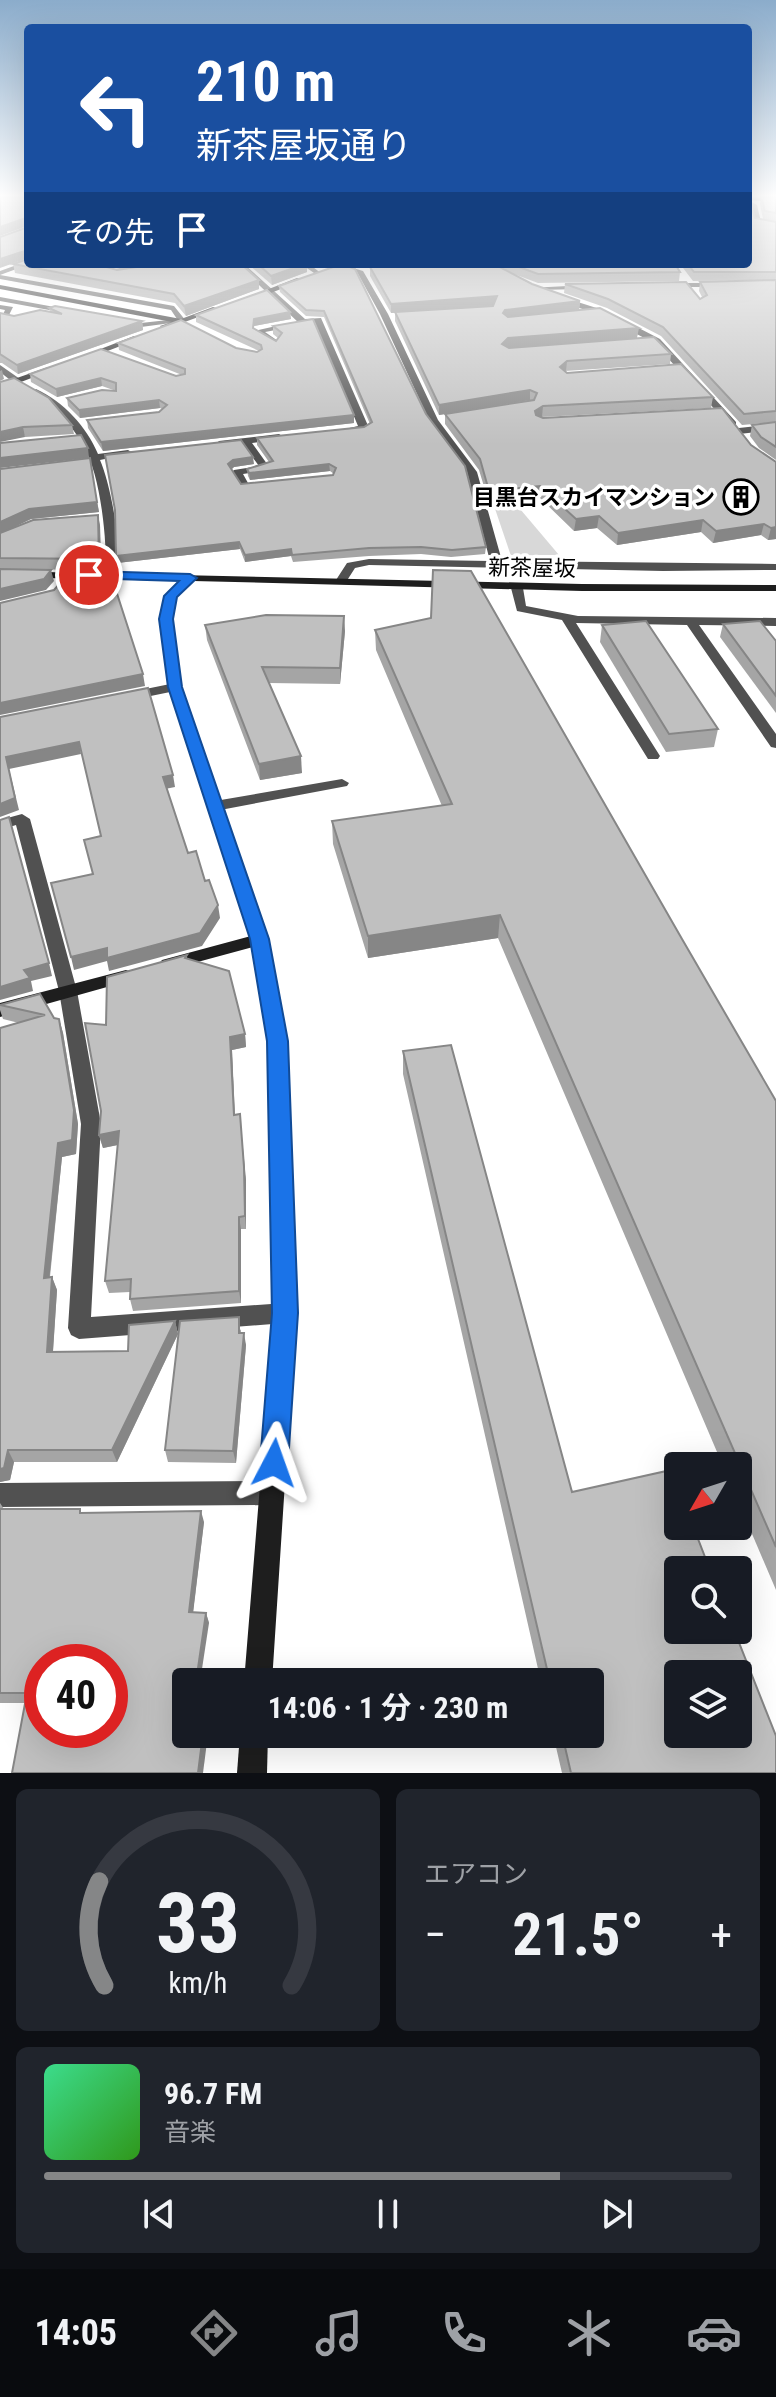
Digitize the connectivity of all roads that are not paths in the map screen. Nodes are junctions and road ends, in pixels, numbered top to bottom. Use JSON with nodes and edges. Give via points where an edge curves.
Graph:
{"nodes":[{"id":1,"x":25,"y":280,"type":"edge"},
{"id":2,"x":257,"y":280,"type":"edge"},
{"id":3,"x":302,"y":280,"type":"edge"},
{"id":4,"x":365,"y":280,"type":"edge"},
{"id":5,"x":684,"y":280,"type":"edge"},
{"id":6,"x":520,"y":283,"type":"edge"},
{"id":7,"x":687,"y":285,"type":"junction"},
{"id":8,"x":730,"y":285,"type":"edge"},
{"id":9,"x":657,"y":286,"type":"edge"},
{"id":10,"x":0,"y":287,"type":"edge"},
{"id":11,"x":595,"y":287,"type":"edge"},
{"id":12,"x":533,"y":288,"type":"junction"},
{"id":13,"x":269,"y":291,"type":"junction"},
{"id":14,"x":693,"y":294,"type":"edge"},
{"id":15,"x":0,"y":299,"type":"edge"},
{"id":16,"x":242,"y":301,"type":"edge"},
{"id":17,"x":228,"y":305,"type":"edge"},
{"id":18,"x":0,"y":307,"type":"edge"},
{"id":19,"x":58,"y":310,"type":"junction"},
{"id":20,"x":600,"y":312,"type":"junction"},
{"id":21,"x":88,"y":315,"type":"edge"},
{"id":22,"x":400,"y":316,"type":"edge"},
{"id":23,"x":571,"y":316,"type":"edge"},
{"id":24,"x":386,"y":317,"type":"junction"},
{"id":25,"x":117,"y":321,"type":"edge"},
{"id":26,"x":182,"y":321,"type":"junction"},
{"id":27,"x":303,"y":322,"type":"junction"},
{"id":28,"x":194,"y":327,"type":"edge"},
{"id":29,"x":657,"y":341,"type":"junction"},
{"id":30,"x":276,"y":343,"type":"edge"},
{"id":31,"x":642,"y":343,"type":"edge"},
{"id":32,"x":103,"y":350,"type":"junction"},
{"id":33,"x":116,"y":355,"type":"edge"},
{"id":34,"x":74,"y":360,"type":"edge"},
{"id":35,"x":60,"y":366,"type":"edge"},
{"id":36,"x":0,"y":368,"type":"edge"},
{"id":37,"x":680,"y":368,"type":"junction"},
{"id":38,"x":666,"y":369,"type":"edge"},
{"id":39,"x":17,"y":381,"type":"junction"},
{"id":40,"x":0,"y":387,"type":"edge"},
{"id":41,"x":67,"y":400,"type":"edge"},
{"id":42,"x":56,"y":403,"type":"junction"},
{"id":43,"x":724,"y":412,"type":"junction"},
{"id":44,"x":709,"y":413,"type":"edge"},
{"id":45,"x":448,"y":418,"type":"edge"},
{"id":46,"x":434,"y":420,"type":"junction"},
{"id":47,"x":91,"y":423,"type":"edge"},
{"id":48,"x":77,"y":424,"type":"junction"},
{"id":49,"x":776,"y":427,"type":"edge"},
{"id":50,"x":335,"y":431,"type":"edge"},
{"id":51,"x":739,"y":431,"type":"junction"},
{"id":52,"x":291,"y":436,"type":"edge"},
{"id":53,"x":88,"y":439,"type":"junction"},
{"id":54,"x":72,"y":440,"type":"edge"},
{"id":55,"x":246,"y":441,"type":"junction"},
{"id":56,"x":747,"y":442,"type":"edge"},
{"id":57,"x":217,"y":444,"type":"edge"},
{"id":58,"x":142,"y":452,"type":"edge"},
{"id":59,"x":98,"y":460,"type":"junction"},
{"id":60,"x":85,"y":464,"type":"edge"},
{"id":61,"x":273,"y":483,"type":"edge"},
{"id":62,"x":108,"y":518,"type":"junction"},
{"id":63,"x":95,"y":519,"type":"edge"},
{"id":64,"x":497,"y":565,"type":"junction"},
{"id":65,"x":776,"y":567,"type":"edge"},
{"id":66,"x":0,"y":574,"type":"edge"},
{"id":67,"x":110,"y":575,"type":"junction"},
{"id":68,"x":190,"y":578,"type":"junction"},
{"id":69,"x":342,"y":580,"type":"junction"},
{"id":70,"x":517,"y":588,"type":"junction"},
{"id":71,"x":776,"y":588,"type":"edge"},
{"id":72,"x":567,"y":618,"type":"junction"},
{"id":73,"x":690,"y":621,"type":"junction"},
{"id":74,"x":776,"y":622,"type":"edge"},
{"id":75,"x":175,"y":687,"type":"junction"},
{"id":76,"x":119,"y":698,"type":"edge"},
{"id":77,"x":776,"y":744,"type":"edge"},
{"id":78,"x":653,"y":756,"type":"dead end"},
{"id":79,"x":342,"y":783,"type":"dead end"},
{"id":80,"x":215,"y":806,"type":"junction"},
{"id":81,"x":0,"y":825,"type":"edge"},
{"id":82,"x":260,"y":939,"type":"junction"},
{"id":83,"x":68,"y":991,"type":"junction"},
{"id":84,"x":0,"y":1010,"type":"edge"},
{"id":85,"x":285,"y":1313,"type":"junction"},
{"id":86,"x":272,"y":1493,"type":"junction"},
{"id":87,"x":0,"y":1495,"type":"edge"},
{"id":88,"x":259,"y":1668,"type":"edge"},
{"id":89,"x":253,"y":1748,"type":"edge"},
{"id":90,"x":252,"y":1773,"type":"edge"}],
"edges":[{"from":1,"to":26,"type":"street","via":[[174,308]]},
{"from":2,"to":13,"type":"street"},
{"from":3,"to":13,"type":"street"},
{"from":4,"to":24,"type":"street"},
{"from":5,"to":7,"type":"street"},
{"from":6,"to":12,"type":"street"},
{"from":7,"to":8,"type":"street"},
{"from":7,"to":9,"type":"street"},
{"from":7,"to":14,"type":"street"},
{"from":10,"to":26,"type":"street"},
{"from":11,"to":12,"type":"street"},
{"from":12,"to":20,"type":"street"},
{"from":13,"to":16,"type":"street"},
{"from":13,"to":27,"type":"street"},
{"from":15,"to":19,"type":"street"},
{"from":17,"to":26,"type":"street"},
{"from":18,"to":19,"type":"street","via":[[10,309],[4,317],[16,320]]},
{"from":19,"to":21,"type":"street"},
{"from":20,"to":23,"type":"street"},
{"from":20,"to":29,"type":"street"},
{"from":22,"to":24,"type":"street"},
{"from":24,"to":46,"type":"street"},
{"from":25,"to":26,"type":"street"},
{"from":26,"to":28,"type":"street"},
{"from":26,"to":32,"type":"street"},
{"from":27,"to":30,"type":"street","via":[[258,331]]},
{"from":27,"to":50,"type":"street","via":[[318,320],[364,428]]},
{"from":29,"to":31,"type":"street"},
{"from":29,"to":37,"type":"street"},
{"from":32,"to":33,"type":"street"},
{"from":32,"to":34,"type":"street"},
{"from":35,"to":39,"type":"street"},
{"from":36,"to":39,"type":"street"},
{"from":37,"to":38,"type":"street"},
{"from":37,"to":43,"type":"street"},
{"from":39,"to":40,"type":"street"},
{"from":39,"to":42,"type":"street"},
{"from":41,"to":42,"type":"street"},
{"from":42,"to":48,"type":"street"},
{"from":43,"to":44,"type":"street"},
{"from":43,"to":51,"type":"street"},
{"from":45,"to":46,"type":"street"},
{"from":46,"to":64,"type":"street","via":[[472,472]]},
{"from":47,"to":48,"type":"street"},
{"from":48,"to":53,"type":"street"},
{"from":49,"to":51,"type":"street"},
{"from":51,"to":56,"type":"street"},
{"from":52,"to":55,"type":"street"},
{"from":53,"to":54,"type":"street"},
{"from":53,"to":59,"type":"street"},
{"from":55,"to":57,"type":"street"},
{"from":55,"to":61,"type":"street","via":[[265,468],[237,472],[245,486]]},
{"from":58,"to":59,"type":"street"},
{"from":59,"to":60,"type":"street"},
{"from":59,"to":62,"type":"street"},
{"from":62,"to":63,"type":"street"},
{"from":62,"to":67,"type":"street"},
{"from":64,"to":65,"type":"street"},
{"from":64,"to":69,"type":"street","via":[[369,562],[351,565]]},
{"from":66,"to":67,"type":"street","name":"新茶屋坂","via":[[64,580]]},
{"from":67,"to":68,"type":"street","name":"新茶屋坂"},
{"from":68,"to":69,"type":"street","name":"新茶屋坂"},
{"from":68,"to":75,"type":"street","via":[[170,596],[166,619]]},
{"from":69,"to":70,"type":"street","name":"新茶屋坂"},
{"from":70,"to":71,"type":"street","name":"新茶屋坂"},
{"from":70,"to":72,"type":"street","via":[[521,608]]},
{"from":72,"to":73,"type":"street"},
{"from":72,"to":78,"type":"street"},
{"from":73,"to":74,"type":"street"},
{"from":73,"to":77,"type":"street"},
{"from":75,"to":76,"type":"street"},
{"from":75,"to":80,"type":"street"},
{"from":79,"to":80,"type":"street"},
{"from":80,"to":82,"type":"street"},
{"from":81,"to":83,"type":"street","via":[[22,819]]},
{"from":82,"to":83,"type":"street"},
{"from":82,"to":85,"type":"street","via":[[278,1041]]},
{"from":83,"to":84,"type":"street"},
{"from":83,"to":85,"type":"street","via":[[91,1124],[79,1328]]},
{"from":85,"to":86,"type":"street"},
{"from":86,"to":87,"type":"street"},
{"from":86,"to":88,"type":"street"},
{"from":89,"to":90,"type":"street"}]}
